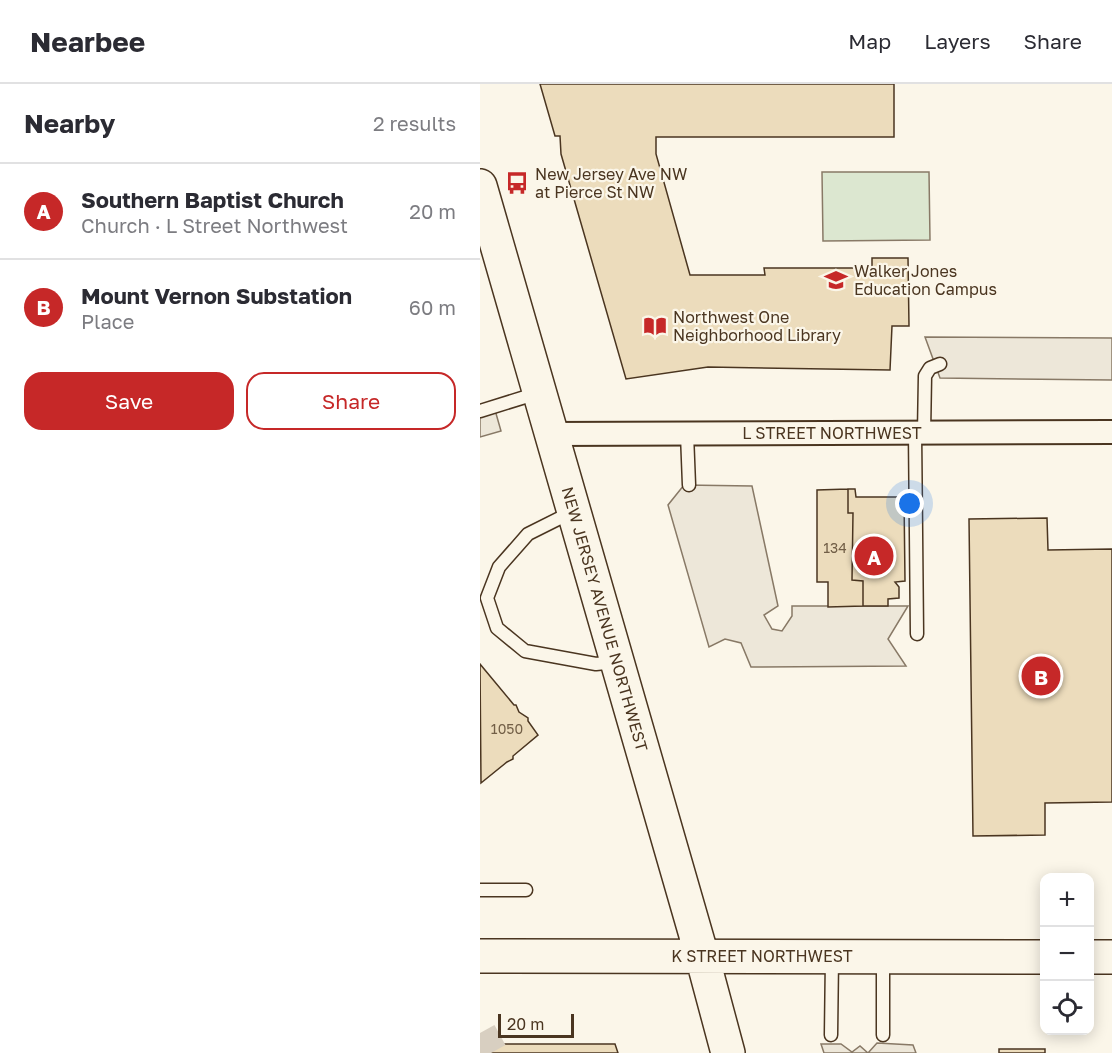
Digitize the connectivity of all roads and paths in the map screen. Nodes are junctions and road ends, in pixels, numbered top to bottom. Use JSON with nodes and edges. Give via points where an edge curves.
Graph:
{"nodes":[{"id":1,"x":480,"y":186,"type":"edge"},
{"id":2,"x":940,"y":364,"type":"dead end"},
{"id":3,"x":539,"y":393,"type":"junction"},
{"id":4,"x":480,"y":411,"type":"edge"},
{"id":5,"x":1112,"y":432,"type":"edge"},
{"id":6,"x":920,"y":433,"type":"junction"},
{"id":7,"x":551,"y":434,"type":"junction"},
{"id":8,"x":687,"y":434,"type":"junction"},
{"id":9,"x":689,"y":485,"type":"dead end"},
{"id":10,"x":574,"y":512,"type":"junction"},
{"id":11,"x":916,"y":634,"type":"dead end"},
{"id":12,"x":617,"y":662,"type":"junction"},
{"id":13,"x":480,"y":890,"type":"edge"},
{"id":14,"x":526,"y":890,"type":"dead end"},
{"id":15,"x":480,"y":956,"type":"edge"},
{"id":16,"x":702,"y":956,"type":"junction"},
{"id":17,"x":832,"y":957,"type":"junction"},
{"id":18,"x":883,"y":957,"type":"junction"},
{"id":19,"x":1040,"y":957,"type":"edge"},
{"id":20,"x":1094,"y":957,"type":"edge"},
{"id":21,"x":1112,"y":957,"type":"edge"},
{"id":22,"x":831,"y":1035,"type":"dead end"},
{"id":23,"x":883,"y":1035,"type":"dead end"},
{"id":24,"x":728,"y":1053,"type":"edge"}],
"edges":[{"from":1,"to":3,"type":"main road","name":"NEW JERSEY AVENUE NORTHWEST","via":[[496,261]]},
{"from":2,"to":6,"type":"lane","via":[[930,368],[925,376]]},
{"from":3,"to":4,"type":"lane"},
{"from":3,"to":7,"type":"main road","name":"NEW JERSEY AVENUE NORTHWEST"},
{"from":5,"to":6,"type":"street","name":"L STREET NORTHWEST"},
{"from":6,"to":8,"type":"street","name":"L STREET NORTHWEST"},
{"from":6,"to":11,"type":"lane"},
{"from":7,"to":8,"type":"street","name":"L STREET NORTHWEST"},
{"from":7,"to":10,"type":"main road","name":"NEW JERSEY AVENUE NORTHWEST"},
{"from":8,"to":9,"type":"lane"},
{"from":10,"to":12,"type":"main road","name":"NEW JERSEY AVENUE NORTHWEST"},
{"from":10,"to":12,"type":"lane","via":[[528,534],[499,567],[488,598],[497,628],[525,651],[596,664]]},
{"from":12,"to":16,"type":"main road","name":"NEW JERSEY AVENUE NORTHWEST"},
{"from":13,"to":14,"type":"lane"},
{"from":15,"to":16,"type":"main road","name":"K STREET NORTHWEST"},
{"from":16,"to":17,"type":"main road","name":"K STREET NORTHWEST"},
{"from":16,"to":24,"type":"main road","name":"NEW JERSEY AVENUE NORTHWEST"},
{"from":17,"to":18,"type":"main road","name":"K STREET NORTHWEST"},
{"from":17,"to":22,"type":"lane"},
{"from":18,"to":19,"type":"main road","name":"K STREET NORTHWEST"},
{"from":18,"to":23,"type":"lane"},
{"from":20,"to":21,"type":"main road"}]}
